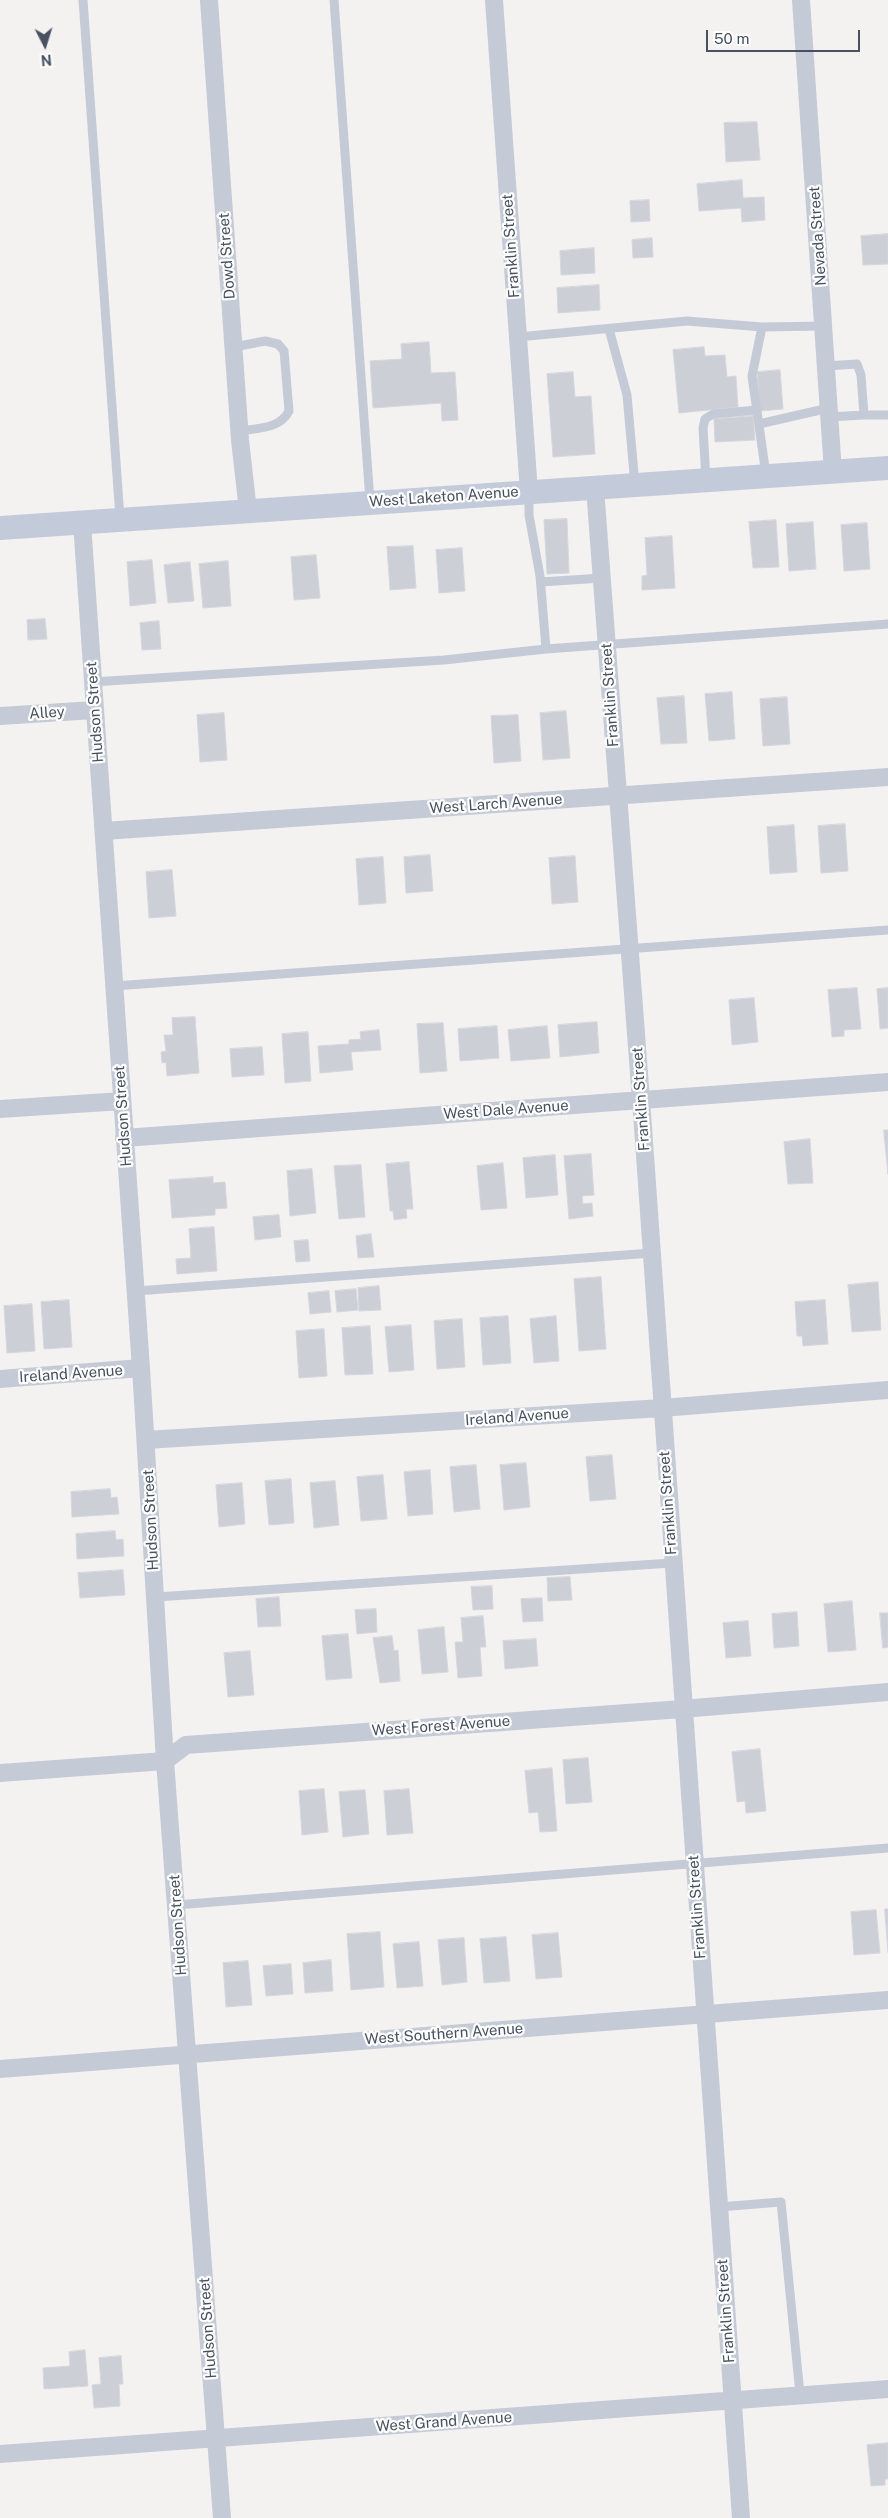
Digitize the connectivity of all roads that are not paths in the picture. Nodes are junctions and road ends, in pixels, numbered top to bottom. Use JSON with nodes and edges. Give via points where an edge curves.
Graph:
{"nodes":[{"id":1,"x":83,"y":0,"type":"edge"},
{"id":2,"x":209,"y":0,"type":"edge"},
{"id":3,"x":334,"y":0,"type":"edge"},
{"id":4,"x":494,"y":0,"type":"edge"},
{"id":5,"x":801,"y":0,"type":"edge"},
{"id":6,"x":824,"y":326,"type":"junction"},
{"id":7,"x":609,"y":328,"type":"junction"},
{"id":8,"x":762,"y":328,"type":"junction"},
{"id":9,"x":518,"y":337,"type":"junction"},
{"id":10,"x":234,"y":347,"type":"junction"},
{"id":11,"x":826,"y":366,"type":"junction"},
{"id":12,"x":757,"y":410,"type":"junction"},
{"id":13,"x":829,"y":412,"type":"junction"},
{"id":14,"x":864,"y":415,"type":"junction"},
{"id":15,"x":888,"y":415,"type":"edge"},
{"id":16,"x":759,"y":424,"type":"junction"},
{"id":17,"x":240,"y":431,"type":"junction"},
{"id":18,"x":888,"y":468,"type":"edge"},
{"id":19,"x":833,"y":472,"type":"junction"},
{"id":20,"x":766,"y":477,"type":"junction"},
{"id":21,"x":706,"y":481,"type":"junction"},
{"id":22,"x":635,"y":485,"type":"junction"},
{"id":23,"x":595,"y":488,"type":"junction"},
{"id":24,"x":529,"y":492,"type":"junction"},
{"id":25,"x":371,"y":503,"type":"junction"},
{"id":26,"x":248,"y":511,"type":"junction"},
{"id":27,"x":120,"y":520,"type":"junction"},
{"id":28,"x":82,"y":523,"type":"junction"},
{"id":29,"x":0,"y":528,"type":"edge"},
{"id":30,"x":602,"y":578,"type":"junction"},
{"id":31,"x":540,"y":579,"type":"junction"},
{"id":32,"x":888,"y":624,"type":"edge"},
{"id":33,"x":606,"y":644,"type":"junction"},
{"id":34,"x":546,"y":649,"type":"junction"},
{"id":35,"x":92,"y":682,"type":"junction"},
{"id":36,"x":94,"y":710,"type":"junction"},
{"id":37,"x":0,"y":716,"type":"edge"},
{"id":38,"x":888,"y":777,"type":"edge"},
{"id":39,"x":618,"y":796,"type":"junction"},
{"id":40,"x":104,"y":831,"type":"junction"},
{"id":41,"x":888,"y":930,"type":"edge"},
{"id":42,"x":630,"y":948,"type":"junction"},
{"id":43,"x":114,"y":986,"type":"junction"},
{"id":44,"x":888,"y":1082,"type":"edge"},
{"id":45,"x":122,"y":1101,"type":"junction"},
{"id":46,"x":641,"y":1101,"type":"junction"},
{"id":47,"x":0,"y":1109,"type":"edge"},
{"id":48,"x":124,"y":1138,"type":"junction"},
{"id":49,"x":652,"y":1252,"type":"junction"},
{"id":50,"x":136,"y":1291,"type":"junction"},
{"id":51,"x":142,"y":1368,"type":"junction"},
{"id":52,"x":0,"y":1379,"type":"edge"},
{"id":53,"x":888,"y":1390,"type":"edge"},
{"id":54,"x":662,"y":1408,"type":"junction"},
{"id":55,"x":146,"y":1440,"type":"junction"},
{"id":56,"x":672,"y":1563,"type":"junction"},
{"id":57,"x":156,"y":1597,"type":"junction"},
{"id":58,"x":888,"y":1692,"type":"edge"},
{"id":59,"x":682,"y":1709,"type":"junction"},
{"id":60,"x":165,"y":1761,"type":"junction"},
{"id":61,"x":0,"y":1773,"type":"edge"},
{"id":62,"x":888,"y":1848,"type":"edge"},
{"id":63,"x":694,"y":1864,"type":"junction"},
{"id":64,"x":176,"y":1905,"type":"junction"},
{"id":65,"x":888,"y":2000,"type":"edge"},
{"id":66,"x":705,"y":2014,"type":"junction"},
{"id":67,"x":188,"y":2055,"type":"junction"},
{"id":68,"x":0,"y":2069,"type":"edge"},
{"id":69,"x":718,"y":2207,"type":"junction"},
{"id":70,"x":888,"y":2389,"type":"edge"},
{"id":71,"x":800,"y":2394,"type":"junction"},
{"id":72,"x":732,"y":2400,"type":"junction"},
{"id":73,"x":217,"y":2439,"type":"junction"},
{"id":74,"x":0,"y":2454,"type":"edge"},
{"id":75,"x":222,"y":2518,"type":"edge"},
{"id":76,"x":741,"y":2518,"type":"edge"}],
"edges":[{"from":1,"to":27,"type":"lane"},
{"from":2,"to":10,"type":"street","name":"Dowd Street"},
{"from":3,"to":25,"type":"lane"},
{"from":4,"to":9,"type":"street","name":"Franklin Street"},
{"from":5,"to":6,"type":"street","name":"Nevada Street"},
{"from":6,"to":8,"type":"lane"},
{"from":6,"to":11,"type":"street","name":"Nevada Street"},
{"from":7,"to":8,"type":"lane","via":[[687,321]]},
{"from":7,"to":9,"type":"lane"},
{"from":7,"to":22,"type":"lane","via":[[627,395]]},
{"from":8,"to":12,"type":"lane","via":[[752,376]]},
{"from":9,"to":24,"type":"street","name":"Franklin Street"},
{"from":10,"to":17,"type":"street","name":"Dowd Street"},
{"from":10,"to":17,"type":"lane","via":[[266,341],[278,344],[284,351],[289,411],[277,424]]},
{"from":11,"to":13,"type":"street","name":"Nevada Street"},
{"from":11,"to":14,"type":"lane","via":[[857,364]]},
{"from":12,"to":16,"type":"lane"},
{"from":12,"to":21,"type":"lane","via":[[713,414],[705,419]]},
{"from":13,"to":14,"type":"lane"},
{"from":13,"to":16,"type":"lane"},
{"from":13,"to":19,"type":"street","name":"Nevada Street"},
{"from":14,"to":15,"type":"lane"},
{"from":16,"to":20,"type":"lane"},
{"from":17,"to":26,"type":"street","name":"Dowd Street"},
{"from":18,"to":19,"type":"main road","name":"West Laketon Avenue"},
{"from":19,"to":20,"type":"main road","name":"West Laketon Avenue"},
{"from":20,"to":21,"type":"main road","name":"West Laketon Avenue"},
{"from":21,"to":22,"type":"main road","name":"West Laketon Avenue"},
{"from":22,"to":23,"type":"main road","name":"West Laketon Avenue"},
{"from":23,"to":24,"type":"main road","name":"West Laketon Avenue"},
{"from":23,"to":30,"type":"street","name":"Franklin Street"},
{"from":24,"to":25,"type":"main road","name":"West Laketon Avenue"},
{"from":24,"to":31,"type":"lane","via":[[529,515]]},
{"from":25,"to":26,"type":"main road","name":"West Laketon Avenue"},
{"from":26,"to":27,"type":"main road","name":"West Laketon Avenue"},
{"from":27,"to":28,"type":"main road","name":"West Laketon Avenue"},
{"from":28,"to":29,"type":"main road","name":"West Laketon Avenue"},
{"from":28,"to":35,"type":"street","name":"Hudson Street"},
{"from":30,"to":31,"type":"lane"},
{"from":30,"to":33,"type":"street","name":"Franklin Street"},
{"from":31,"to":34,"type":"lane"},
{"from":32,"to":33,"type":"lane"},
{"from":33,"to":34,"type":"lane"},
{"from":33,"to":39,"type":"street","name":"Franklin Street"},
{"from":34,"to":35,"type":"lane","via":[[444,660]]},
{"from":35,"to":36,"type":"street","name":"Hudson Street"},
{"from":36,"to":37,"type":"street","name":"Alley"},
{"from":36,"to":40,"type":"street","name":"Hudson Street"},
{"from":38,"to":39,"type":"street","name":"West Larch Avenue"},
{"from":39,"to":40,"type":"street","name":"West Larch Avenue"},
{"from":39,"to":42,"type":"street","name":"Franklin Street"},
{"from":40,"to":43,"type":"street","name":"Hudson Street"},
{"from":41,"to":42,"type":"lane"},
{"from":42,"to":43,"type":"lane"},
{"from":42,"to":46,"type":"street","name":"Franklin Street"},
{"from":43,"to":45,"type":"street","name":"Hudson Street"},
{"from":44,"to":46,"type":"street","name":"West Dale Avenue"},
{"from":45,"to":47,"type":"street"},
{"from":45,"to":48,"type":"street","name":"Hudson Street"},
{"from":46,"to":48,"type":"street","name":"West Dale Avenue"},
{"from":46,"to":49,"type":"street","name":"Franklin Street"},
{"from":48,"to":50,"type":"street","name":"Hudson Street"},
{"from":49,"to":50,"type":"lane"},
{"from":49,"to":54,"type":"street","name":"Franklin Street"},
{"from":50,"to":51,"type":"street","name":"Hudson Street"},
{"from":51,"to":52,"type":"street","name":"Ireland Avenue"},
{"from":51,"to":55,"type":"street","name":"Hudson Street"},
{"from":53,"to":54,"type":"street","name":"Ireland Avenue"},
{"from":54,"to":55,"type":"street","name":"Ireland Avenue"},
{"from":54,"to":56,"type":"street","name":"Franklin Street"},
{"from":55,"to":57,"type":"street","name":"Hudson Street"},
{"from":56,"to":57,"type":"lane"},
{"from":56,"to":59,"type":"street","name":"Franklin Street"},
{"from":57,"to":60,"type":"street","name":"Hudson Street"},
{"from":58,"to":59,"type":"street","name":"West Forest Avenue"},
{"from":59,"to":60,"type":"street","name":"West Forest Avenue","via":[[186,1745]]},
{"from":59,"to":63,"type":"street","name":"Franklin Street"},
{"from":60,"to":61,"type":"street"},
{"from":60,"to":64,"type":"street","name":"Hudson Street"},
{"from":62,"to":63,"type":"lane"},
{"from":63,"to":64,"type":"lane"},
{"from":63,"to":66,"type":"street","name":"Franklin Street"},
{"from":64,"to":67,"type":"street","name":"Hudson Street"},
{"from":65,"to":66,"type":"street","name":"West Southern Avenue"},
{"from":66,"to":67,"type":"street","name":"West Southern Avenue"},
{"from":66,"to":69,"type":"street","name":"Franklin Street"},
{"from":67,"to":68,"type":"street","name":"West Southern Avenue"},
{"from":67,"to":73,"type":"street","name":"Hudson Street"},
{"from":69,"to":71,"type":"lane","via":[[781,2202]]},
{"from":69,"to":72,"type":"street","name":"Franklin Street"},
{"from":70,"to":71,"type":"street","name":"West Grand Avenue"},
{"from":71,"to":72,"type":"street","name":"West Grand Avenue"},
{"from":72,"to":73,"type":"street","name":"West Grand Avenue"},
{"from":72,"to":76,"type":"street","name":"Franklin Street"},
{"from":73,"to":74,"type":"street","name":"West Grand Avenue"},
{"from":73,"to":75,"type":"street","name":"Hudson Street"}]}
